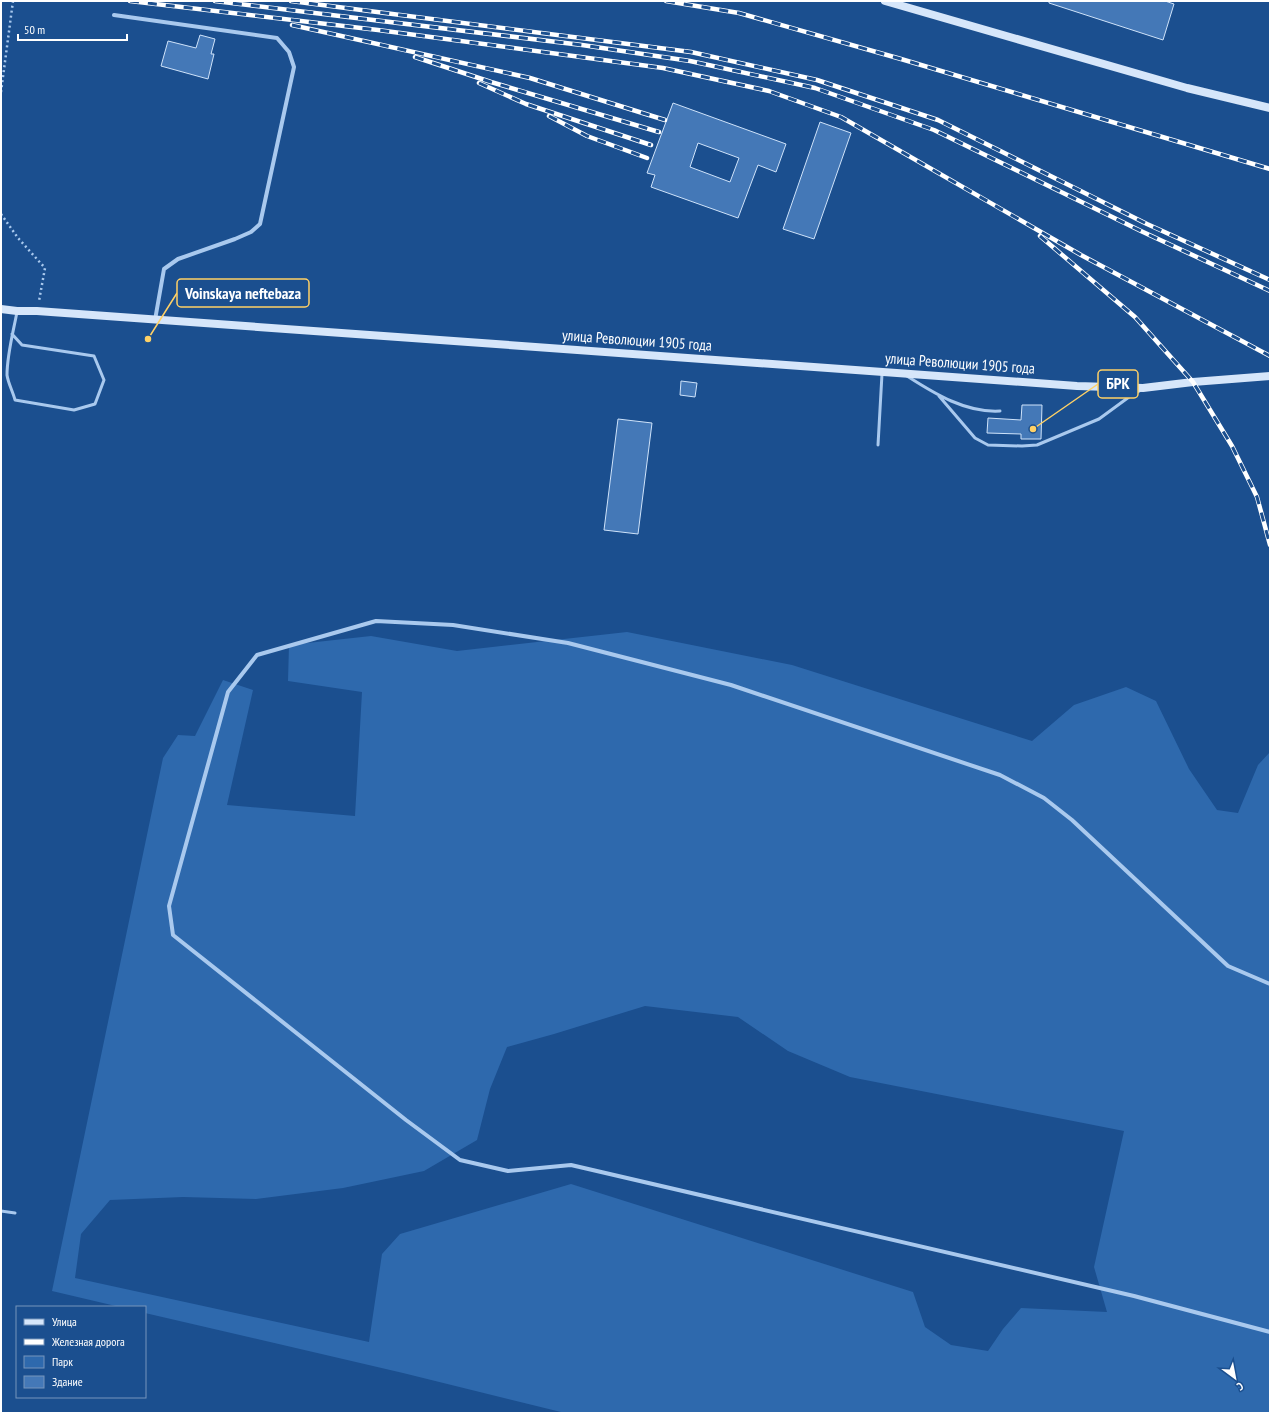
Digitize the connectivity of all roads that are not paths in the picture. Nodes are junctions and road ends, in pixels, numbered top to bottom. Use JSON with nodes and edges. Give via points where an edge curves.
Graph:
{"nodes":[{"id":1,"x":885,"y":1,"type":"edge"},
{"id":2,"x":114,"y":15,"type":"dead end"},
{"id":3,"x":1270,"y":108,"type":"edge"},
{"id":4,"x":1,"y":309,"type":"edge"},
{"id":5,"x":17,"y":311,"type":"junction"},
{"id":6,"x":155,"y":320,"type":"junction"},
{"id":7,"x":12,"y":334,"type":"junction"},
{"id":8,"x":882,"y":372,"type":"junction"},
{"id":9,"x":902,"y":373,"type":"junction"},
{"id":10,"x":1270,"y":376,"type":"edge"},
{"id":11,"x":1143,"y":388,"type":"junction"},
{"id":12,"x":938,"y":396,"type":"junction"},
{"id":13,"x":1000,"y":411,"type":"dead end"},
{"id":14,"x":878,"y":445,"type":"dead end"},
{"id":15,"x":1270,"y":984,"type":"edge"},
{"id":16,"x":1,"y":1211,"type":"edge"},
{"id":17,"x":15,"y":1213,"type":"dead end"},
{"id":18,"x":1270,"y":1332,"type":"edge"}],
"edges":[{"from":1,"to":3,"type":"main road","via":[[1187,88]]},
{"from":2,"to":6,"type":"street","via":[[277,38],[289,52],[294,67],[260,224],[251,232],[178,259],[164,269]]},
{"from":4,"to":5,"type":"main road","name":"улица Революции 1905 года"},
{"from":5,"to":6,"type":"main road","name":"улица Революции 1905 года"},
{"from":5,"to":7,"type":"lane"},
{"from":6,"to":8,"type":"main road","name":"улица Революции 1905 года"},
{"from":7,"to":7,"type":"lane","via":[[7,377],[15,400],[74,410],[95,404],[104,380],[94,356],[22,345]]},
{"from":8,"to":9,"type":"main road","name":"улица Революции 1905 года"},
{"from":8,"to":14,"type":"lane"},
{"from":9,"to":11,"type":"main road","name":"улица Революции 1905 года","via":[[1077,386]]},
{"from":9,"to":12,"type":"lane"},
{"from":10,"to":11,"type":"main road","name":"улица Революции 1905 года"},
{"from":11,"to":12,"type":"lane","via":[[1099,419],[1037,445],[1022,446],[988,445],[975,438]]},
{"from":12,"to":13,"type":"lane","via":[[973,409]]},
{"from":15,"to":18,"type":"street","via":[[1228,966],[1072,820],[1044,798],[1000,775],[731,685],[568,643],[453,626],[376,621],[257,654],[228,692],[169,906],[173,935],[460,1160],[508,1171],[571,1165],[1134,1296]]},
{"from":16,"to":17,"type":"lane"}]}
